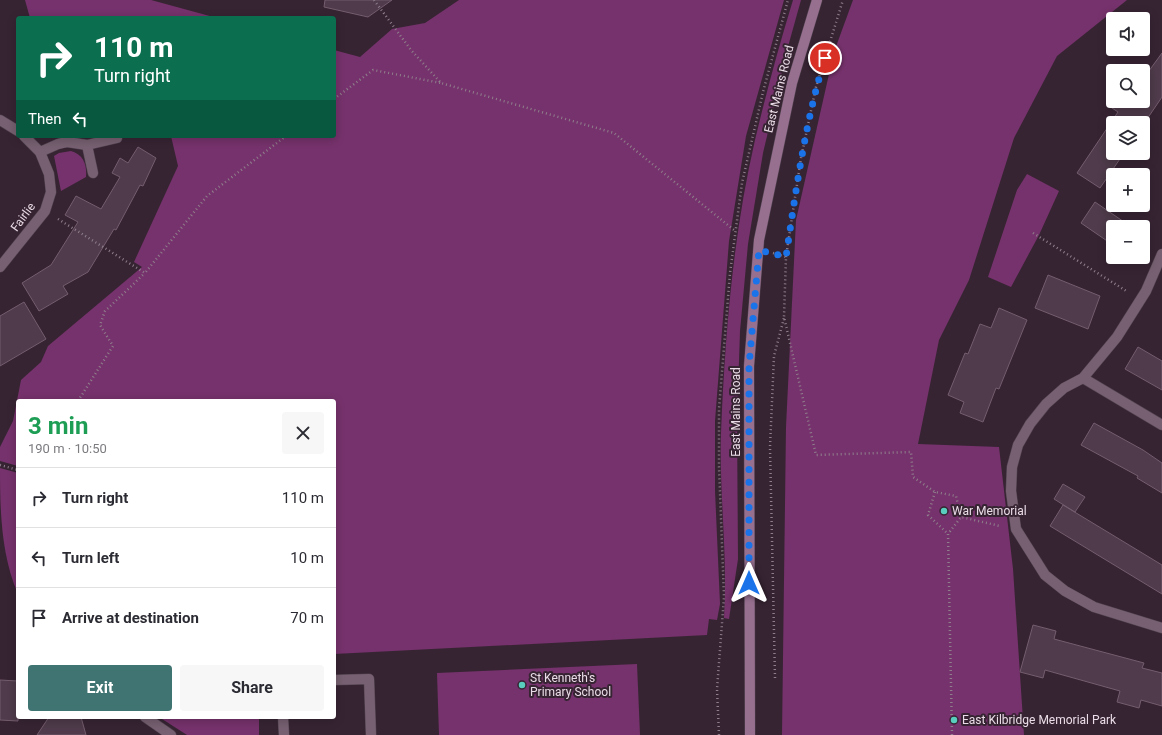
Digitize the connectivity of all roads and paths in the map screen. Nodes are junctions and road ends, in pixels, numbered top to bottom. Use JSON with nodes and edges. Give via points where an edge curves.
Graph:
{"nodes":[{"id":1,"x":374,"y":0,"type":"edge"},
{"id":2,"x":817,"y":0,"type":"edge"},
{"id":3,"x":843,"y":0,"type":"edge"},
{"id":4,"x":441,"y":83,"type":"junction"},
{"id":5,"x":336,"y":98,"type":"edge"},
{"id":6,"x":0,"y":120,"type":"edge"},
{"id":7,"x":16,"y":130,"type":"edge"},
{"id":8,"x":26,"y":138,"type":"edge"},
{"id":9,"x":117,"y":138,"type":"dead end"},
{"id":10,"x":283,"y":138,"type":"edge"},
{"id":11,"x":88,"y":145,"type":"junction"},
{"id":12,"x":40,"y":152,"type":"junction"},
{"id":13,"x":93,"y":173,"type":"dead end"},
{"id":14,"x":45,"y":211,"type":"junction"},
{"id":15,"x":735,"y":231,"type":"dead end"},
{"id":16,"x":1033,"y":233,"type":"dead end"},
{"id":17,"x":759,"y":250,"type":"junction"},
{"id":18,"x":1162,"y":254,"type":"edge"},
{"id":19,"x":786,"y":257,"type":"junction"},
{"id":20,"x":0,"y":267,"type":"edge"},
{"id":21,"x":144,"y":273,"type":"junction"},
{"id":22,"x":1140,"y":300,"type":"junction"},
{"id":23,"x":784,"y":317,"type":"junction"},
{"id":24,"x":1083,"y":378,"type":"junction"},
{"id":25,"x":79,"y":399,"type":"edge"},
{"id":26,"x":1162,"y":425,"type":"edge"},
{"id":27,"x":0,"y":465,"type":"edge"},
{"id":28,"x":16,"y":469,"type":"edge"},
{"id":29,"x":935,"y":492,"type":"junction"},
{"id":30,"x":962,"y":517,"type":"junction"},
{"id":31,"x":1016,"y":529,"type":"junction"},
{"id":32,"x":948,"y":534,"type":"junction"},
{"id":33,"x":1162,"y":628,"type":"edge"},
{"id":34,"x":775,"y":678,"type":"dead end"},
{"id":35,"x":336,"y":680,"type":"edge"},
{"id":36,"x":148,"y":719,"type":"edge"},
{"id":37,"x":283,"y":719,"type":"edge"},
{"id":38,"x":171,"y":735,"type":"edge"},
{"id":39,"x":284,"y":735,"type":"edge"},
{"id":40,"x":372,"y":735,"type":"edge"},
{"id":41,"x":750,"y":735,"type":"edge"},
{"id":42,"x":952,"y":735,"type":"edge"}],
"edges":[{"from":1,"to":4,"type":"path","via":[[411,50]]},
{"from":2,"to":17,"type":"main road","name":"East Mains Road","via":[[792,83]]},
{"from":3,"to":19,"type":"path","via":[[816,87],[801,158]]},
{"from":4,"to":5,"type":"path","via":[[373,70]]},
{"from":4,"to":15,"type":"path","via":[[614,133]]},
{"from":6,"to":7,"type":"street"},
{"from":8,"to":12,"type":"street","name":"Fairlie"},
{"from":9,"to":11,"type":"street"},
{"from":10,"to":21,"type":"path","via":[[207,196]]},
{"from":11,"to":12,"type":"street","via":[[67,142]]},
{"from":11,"to":13,"type":"street"},
{"from":12,"to":14,"type":"street","name":"Fairlie","via":[[49,174],[51,192]]},
{"from":14,"to":20,"type":"street","name":"Fairlie"},
{"from":14,"to":21,"type":"path"},
{"from":16,"to":22,"type":"path"},
{"from":17,"to":19,"type":"path"},
{"from":17,"to":41,"type":"main road","name":"East Mains Road","via":[[749,366]]},
{"from":18,"to":22,"type":"street"},
{"from":19,"to":23,"type":"path"},
{"from":21,"to":25,"type":"path","via":[[105,311],[100,325],[114,346]]},
{"from":22,"to":24,"type":"street","via":[[1117,337]]},
{"from":23,"to":29,"type":"path","via":[[816,455],[911,452],[913,477]]},
{"from":23,"to":34,"type":"path","via":[[774,356],[770,447]]},
{"from":24,"to":26,"type":"street"},
{"from":24,"to":31,"type":"street","via":[[1064,388],[1046,404],[1018,445],[1012,467],[1011,491]]},
{"from":27,"to":28,"type":"path"},
{"from":29,"to":30,"type":"path","via":[[956,496]]},
{"from":29,"to":32,"type":"path","via":[[928,515]]},
{"from":30,"to":31,"type":"path"},
{"from":30,"to":32,"type":"path"},
{"from":31,"to":33,"type":"street","via":[[1045,575],[1065,591],[1094,607]]},
{"from":32,"to":42,"type":"path"},
{"from":35,"to":40,"type":"street","via":[[369,679]]},
{"from":36,"to":38,"type":"street"},
{"from":37,"to":39,"type":"street"}]}
